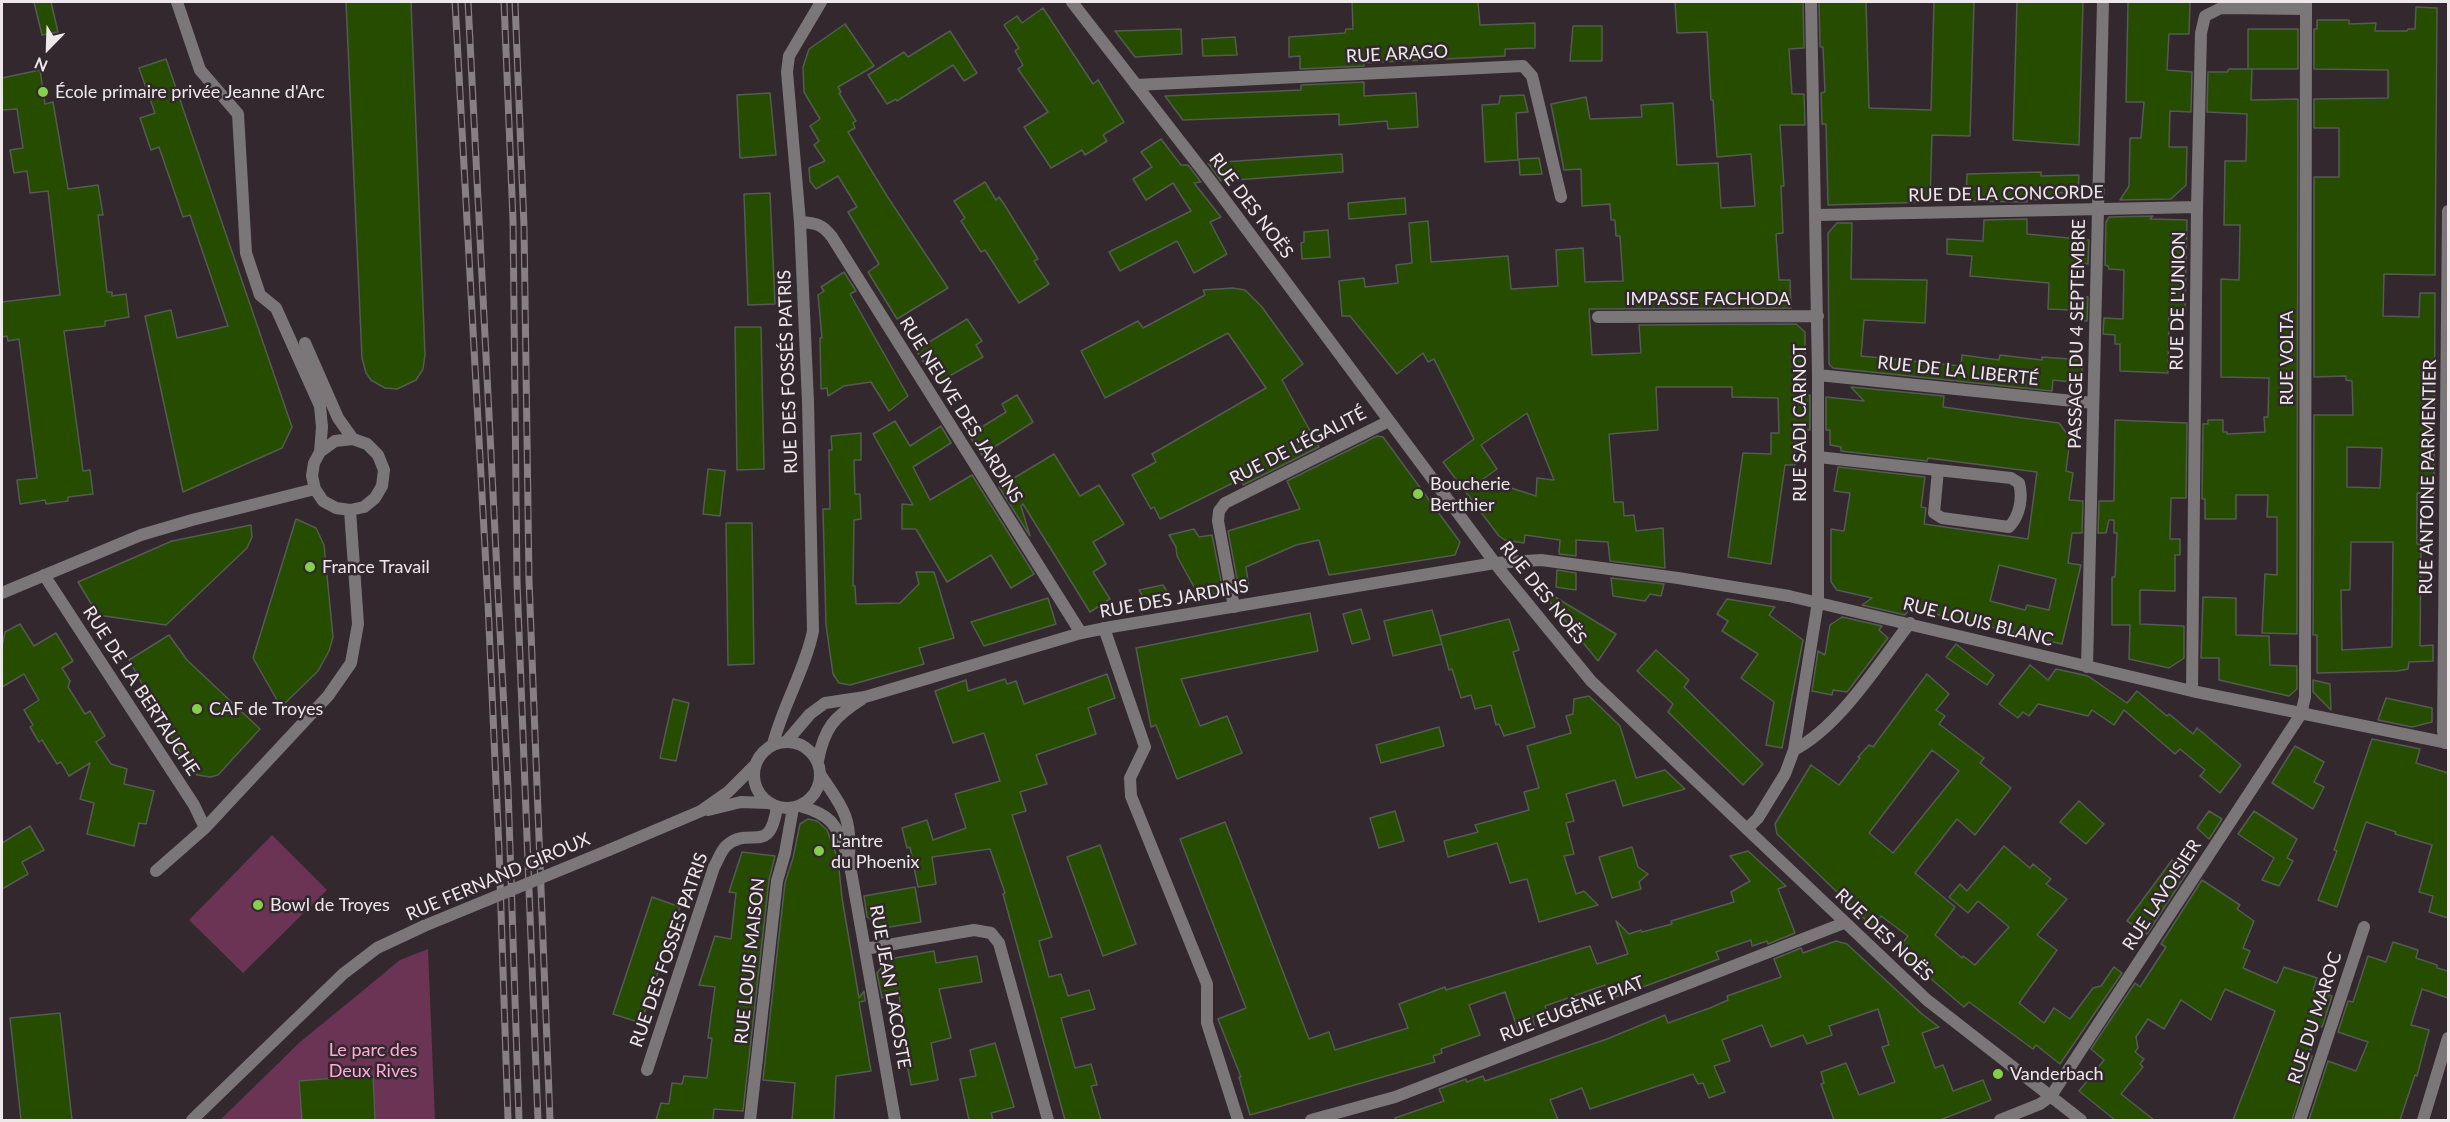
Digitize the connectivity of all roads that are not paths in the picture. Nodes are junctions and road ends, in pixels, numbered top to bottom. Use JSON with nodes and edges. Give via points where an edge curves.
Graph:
{"nodes":[{"id":1,"x":177,"y":2,"type":"edge"},
{"id":2,"x":821,"y":2,"type":"edge"},
{"id":3,"x":1072,"y":2,"type":"edge"},
{"id":4,"x":1812,"y":2,"type":"edge"},
{"id":5,"x":2103,"y":2,"type":"edge"},
{"id":6,"x":2306,"y":5,"type":"edge"},
{"id":7,"x":1136,"y":85,"type":"junction"},
{"id":8,"x":1561,"y":197,"type":"dead end"},
{"id":9,"x":2197,"y":207,"type":"junction"},
{"id":10,"x":2098,"y":210,"type":"junction"},
{"id":11,"x":2448,"y":211,"type":"edge"},
{"id":12,"x":1817,"y":215,"type":"junction"},
{"id":13,"x":800,"y":222,"type":"junction"},
{"id":14,"x":1818,"y":316,"type":"junction"},
{"id":15,"x":1598,"y":317,"type":"dead end"},
{"id":16,"x":306,"y":344,"type":"dead end"},
{"id":17,"x":1818,"y":375,"type":"junction"},
{"id":18,"x":2093,"y":403,"type":"junction"},
{"id":19,"x":1387,"y":422,"type":"junction"},
{"id":20,"x":352,"y":439,"type":"junction"},
{"id":21,"x":320,"y":452,"type":"junction"},
{"id":22,"x":1818,"y":457,"type":"junction"},
{"id":23,"x":1938,"y":470,"type":"junction"},
{"id":24,"x":315,"y":489,"type":"junction"},
{"id":25,"x":350,"y":510,"type":"junction"},
{"id":26,"x":1495,"y":563,"type":"junction"},
{"id":27,"x":44,"y":575,"type":"junction"},
{"id":28,"x":2,"y":593,"type":"edge"},
{"id":29,"x":1818,"y":602,"type":"junction"},
{"id":30,"x":1234,"y":607,"type":"junction"},
{"id":31,"x":1910,"y":623,"type":"junction"},
{"id":32,"x":1104,"y":628,"type":"junction"},
{"id":33,"x":1081,"y":633,"type":"junction"},
{"id":34,"x":2087,"y":667,"type":"junction"},
{"id":35,"x":2192,"y":691,"type":"junction"},
{"id":36,"x":865,"y":697,"type":"junction"},
{"id":37,"x":2301,"y":714,"type":"junction"},
{"id":38,"x":787,"y":741,"type":"junction"},
{"id":39,"x":2447,"y":743,"type":"edge"},
{"id":40,"x":773,"y":744,"type":"junction"},
{"id":41,"x":1794,"y":750,"type":"junction"},
{"id":42,"x":755,"y":765,"type":"junction"},
{"id":43,"x":819,"y":767,"type":"junction"},
{"id":44,"x":773,"y":805,"type":"junction"},
{"id":45,"x":796,"y":807,"type":"junction"},
{"id":46,"x":701,"y":811,"type":"junction"},
{"id":47,"x":205,"y":828,"type":"junction"},
{"id":48,"x":1748,"y":829,"type":"junction"},
{"id":49,"x":849,"y":860,"type":"junction"},
{"id":50,"x":156,"y":871,"type":"dead end"},
{"id":51,"x":1844,"y":923,"type":"junction"},
{"id":52,"x":2364,"y":927,"type":"dead end"},
{"id":53,"x":865,"y":949,"type":"junction"},
{"id":54,"x":2448,"y":1038,"type":"edge"},
{"id":55,"x":647,"y":1070,"type":"dead end"},
{"id":56,"x":2051,"y":1096,"type":"junction"},
{"id":57,"x":192,"y":1120,"type":"edge"},
{"id":58,"x":750,"y":1120,"type":"edge"},
{"id":59,"x":895,"y":1120,"type":"edge"},
{"id":60,"x":1048,"y":1120,"type":"edge"},
{"id":61,"x":1238,"y":1120,"type":"edge"},
{"id":62,"x":1311,"y":1120,"type":"edge"},
{"id":63,"x":2000,"y":1120,"type":"edge"},
{"id":64,"x":2081,"y":1120,"type":"edge"},
{"id":65,"x":2300,"y":1120,"type":"edge"},
{"id":66,"x":2423,"y":1120,"type":"edge"}],
"edges":[{"from":1,"to":21,"type":"street","via":[[200,70],[238,114],[246,253],[260,295],[276,309],[320,406]]},
{"from":2,"to":13,"type":"street","name":"RUE DES FOSSÉS PATRIS","via":[[789,56],[787,72]]},
{"from":3,"to":7,"type":"street","name":"RUE DES NOËS"},
{"from":4,"to":12,"type":"street","name":"RUE SADI CARNOT"},
{"from":5,"to":10,"type":"street","name":"PASSAGE DU 4 SEPTEMBRE"},
{"from":6,"to":9,"type":"street","name":"RUE DE L'UNION","via":[[2222,8],[2205,16],[2201,33]]},
{"from":6,"to":37,"type":"street","name":"RUE VOLTA","via":[[2305,697]]},
{"from":7,"to":8,"type":"street","name":"RUE ARAGO","via":[[1523,66],[1532,76]]},
{"from":7,"to":19,"type":"street","name":"RUE DES NOËS"},
{"from":9,"to":10,"type":"street","name":"RUE DE LA CONCORDE"},
{"from":9,"to":35,"type":"street","name":"RUE DE L'UNION"},
{"from":10,"to":12,"type":"street","name":"RUE DE LA CONCORDE"},
{"from":10,"to":18,"type":"street","name":"PASSAGE DU 4 SEPTEMBRE"},
{"from":11,"to":39,"type":"street","name":"RUE ANTOINE PARMENTIER","via":[[2443,730]]},
{"from":12,"to":14,"type":"street","name":"RUE SADI CARNOT"},
{"from":13,"to":33,"type":"street","name":"RUE NEUVE DES JARDINS","via":[[816,222],[832,237]]},
{"from":13,"to":40,"type":"street","name":"RUE DES FOSSÉS PATRIS","via":[[813,631]]},
{"from":14,"to":15,"type":"street","name":"IMPASSE FACHODA"},
{"from":14,"to":17,"type":"street","name":"RUE SADI CARNOT"},
{"from":16,"to":20,"type":"street","via":[[338,418]]},
{"from":17,"to":18,"type":"street","name":"RUE DE LA LIBERTÉ"},
{"from":17,"to":22,"type":"street","name":"RUE SADI CARNOT"},
{"from":18,"to":34,"type":"street","name":"PASSAGE DU 4 SEPTEMBRE"},
{"from":19,"to":26,"type":"street","name":"RUE DES NOËS"},
{"from":19,"to":30,"type":"street","name":"RUE DE L'ÉGALITÉ","via":[[1219,511]]},
{"from":20,"to":21,"type":"street","via":[[335,441]]},
{"from":20,"to":25,"type":"street","via":[[367,444],[378,455],[384,470],[375,498],[364,507]]},
{"from":21,"to":24,"type":"street","via":[[312,476]]},
{"from":22,"to":23,"type":"street"},
{"from":22,"to":29,"type":"street","name":"RUE SADI CARNOT"},
{"from":23,"to":23,"type":"street","via":[[2011,478],[2019,483],[2021,491],[2017,519],[2009,527],[1942,518],[1934,513]]},
{"from":24,"to":25,"type":"street","via":[[323,501]]},
{"from":24,"to":27,"type":"street","via":[[141,535]]},
{"from":25,"to":47,"type":"street","via":[[357,624],[351,663],[328,696]]},
{"from":26,"to":29,"type":"street","name":"RUE LOUIS BLANC","via":[[1541,560]]},
{"from":26,"to":30,"type":"street","name":"RUE DES JARDINS"},
{"from":26,"to":48,"type":"street","name":"RUE DES NOËS","via":[[1591,681]]},
{"from":27,"to":28,"type":"street"},
{"from":27,"to":47,"type":"street","name":"RUE DE LA BERTAUCHE","via":[[194,805]]},
{"from":29,"to":31,"type":"street","name":"RUE LOUIS BLANC"},
{"from":29,"to":41,"type":"street","name":"RUE SADI CARNOT"},
{"from":30,"to":32,"type":"street","name":"RUE DES JARDINS"},
{"from":31,"to":34,"type":"street","name":"RUE LOUIS BLANC"},
{"from":31,"to":41,"type":"street","via":[[1831,724]]},
{"from":32,"to":33,"type":"street","name":"RUE DES JARDINS"},
{"from":32,"to":61,"type":"street","via":[[1146,747],[1130,778],[1131,796],[1207,984],[1207,1023]]},
{"from":33,"to":36,"type":"street","name":"RUE DES JARDINS"},
{"from":34,"to":35,"type":"street","name":"RUE LOUIS BLANC"},
{"from":35,"to":37,"type":"street","name":"RUE LOUIS BLANC"},
{"from":36,"to":38,"type":"street","name":"RUE DES JARDINS","via":[[825,703]]},
{"from":36,"to":43,"type":"street","name":"RUE DES JARDINS","via":[[827,728],[821,741]]},
{"from":37,"to":39,"type":"street","name":"RUE LOUIS BLANC"},
{"from":37,"to":56,"type":"street","name":"RUE LAVOISIER"},
{"from":38,"to":40,"type":"street"},
{"from":38,"to":43,"type":"street","via":[[805,747]]},
{"from":40,"to":42,"type":"street","via":[[760,754]]},
{"from":41,"to":48,"type":"street","name":"RUE SADI CARNOT","via":[[1785,774]]},
{"from":42,"to":44,"type":"street","via":[[755,786]]},
{"from":42,"to":46,"type":"street","name":"RUE FERNAND GIROUX","via":[[728,792]]},
{"from":43,"to":45,"type":"street","via":[[815,793]]},
{"from":43,"to":49,"type":"street","name":"RUE JEAN LACOSTE","via":[[848,821]]},
{"from":44,"to":45,"type":"street"},
{"from":44,"to":46,"type":"street","name":"RUE FERNAND GIROUX","via":[[746,801]]},
{"from":44,"to":55,"type":"street","name":"RUE DES FOSSES PATRIS","via":[[773,829],[766,835],[735,840],[725,847],[714,867]]},
{"from":45,"to":49,"type":"street","name":"RUE JEAN LACOSTE","via":[[827,816],[836,827]]},
{"from":45,"to":58,"type":"street","name":"RUE LOUIS MAISON","via":[[777,881]]},
{"from":46,"to":57,"type":"street","name":"RUE FERNAND GIROUX","bridge":true,"via":[[377,948],[343,974]]},
{"from":47,"to":50,"type":"street"},
{"from":48,"to":51,"type":"street","name":"RUE DES NOËS"},
{"from":49,"to":53,"type":"street","name":"RUE JEAN LACOSTE"},
{"from":51,"to":56,"type":"street","name":"RUE DES NOËS","via":[[1927,1000]]},
{"from":51,"to":62,"type":"street","name":"RUE EUGÈNE PIAT","via":[[1395,1097]]},
{"from":52,"to":65,"type":"street","name":"RUE DU MAROC"},
{"from":53,"to":59,"type":"street","name":"RUE JEAN LACOSTE"},
{"from":53,"to":60,"type":"street","via":[[974,930],[991,933],[999,943]]},
{"from":54,"to":66,"type":"street"},
{"from":56,"to":63,"type":"street"},
{"from":56,"to":64,"type":"street","name":"RUE DES NOËS"}]}
